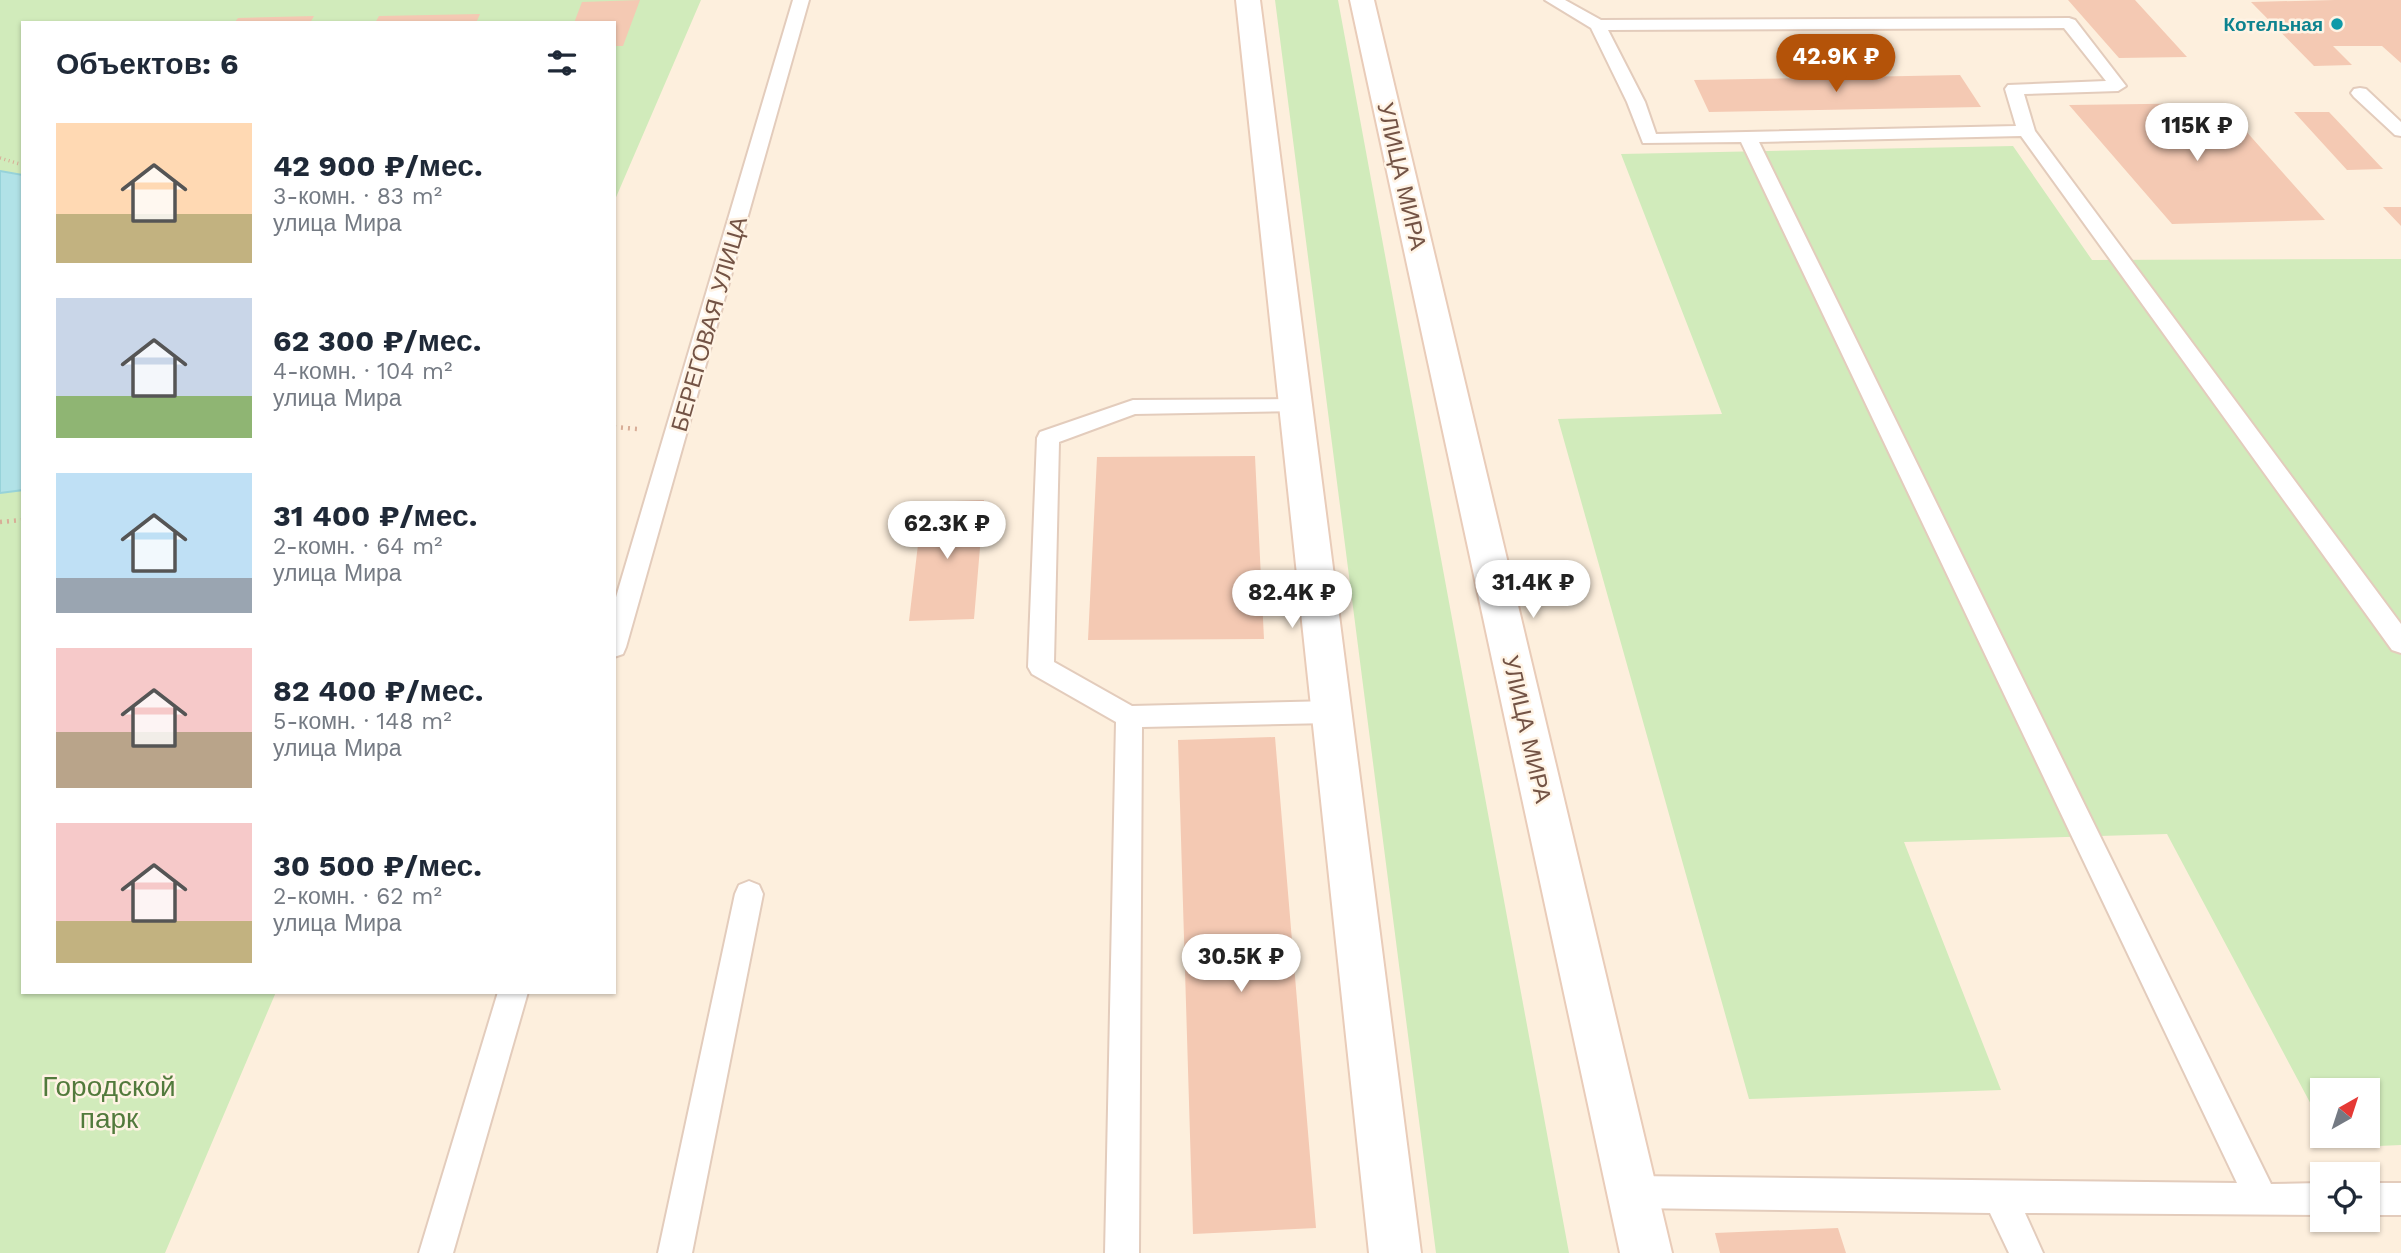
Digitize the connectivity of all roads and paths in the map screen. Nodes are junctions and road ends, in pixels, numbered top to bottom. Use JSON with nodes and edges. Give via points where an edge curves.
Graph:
{"nodes":[{"id":1,"x":802,"y":0,"type":"edge"},
{"id":2,"x":1248,"y":0,"type":"edge"},
{"id":3,"x":1362,"y":0,"type":"edge"},
{"id":4,"x":1553,"y":0,"type":"edge"},
{"id":5,"x":1598,"y":25,"type":"junction"},
{"id":6,"x":2360,"y":93,"type":"dead end"},
{"id":7,"x":2026,"y":131,"type":"junction"},
{"id":8,"x":2401,"y":131,"type":"edge"},
{"id":9,"x":1748,"y":138,"type":"junction"},
{"id":10,"x":0,"y":158,"type":"edge"},
{"id":11,"x":21,"y":164,"type":"edge"},
{"id":12,"x":1295,"y":406,"type":"junction"},
{"id":13,"x":21,"y":520,"type":"edge"},
{"id":14,"x":0,"y":522,"type":"edge"},
{"id":15,"x":616,"y":640,"type":"edge"},
{"id":16,"x":2401,"y":643,"type":"edge"},
{"id":17,"x":1331,"y":712,"type":"junction"},
{"id":18,"x":1129,"y":717,"type":"junction"},
{"id":19,"x":749,"y":894,"type":"dead end"},
{"id":20,"x":512,"y":994,"type":"edge"},
{"id":21,"x":1632,"y":1192,"type":"junction"},
{"id":22,"x":2000,"y":1197,"type":"junction"},
{"id":23,"x":2310,"y":1199,"type":"edge"},
{"id":24,"x":2380,"y":1199,"type":"edge"},
{"id":25,"x":2401,"y":1199,"type":"edge"},
{"id":26,"x":2262,"y":1200,"type":"junction"},
{"id":27,"x":436,"y":1253,"type":"edge"},
{"id":28,"x":676,"y":1253,"type":"edge"},
{"id":29,"x":1122,"y":1253,"type":"edge"},
{"id":30,"x":1395,"y":1253,"type":"edge"},
{"id":31,"x":1646,"y":1253,"type":"edge"},
{"id":32,"x":2026,"y":1253,"type":"edge"}],
"edges":[{"from":1,"to":15,"type":"lane","name":"БЕРЕГОВАЯ УЛИЦА"},
{"from":2,"to":12,"type":"main road"},
{"from":3,"to":21,"type":"main road","name":"УЛИЦА МИРА"},
{"from":4,"to":5,"type":"lane"},
{"from":5,"to":7,"type":"lane","via":[[2069,23],[2118,86],[2014,89]]},
{"from":5,"to":9,"type":"lane","via":[[1649,139]]},
{"from":6,"to":8,"type":"lane"},
{"from":7,"to":9,"type":"lane"},
{"from":7,"to":16,"type":"lane"},
{"from":9,"to":26,"type":"lane"},
{"from":10,"to":11,"type":"path"},
{"from":12,"to":17,"type":"main road"},
{"from":12,"to":18,"type":"lane","via":[[1133,407],[1048,438],[1041,667]]},
{"from":13,"to":14,"type":"path"},
{"from":17,"to":18,"type":"lane"},
{"from":17,"to":30,"type":"main road"},
{"from":18,"to":29,"type":"lane"},
{"from":19,"to":28,"type":"lane"},
{"from":20,"to":27,"type":"lane"},
{"from":21,"to":22,"type":"lane"},
{"from":21,"to":31,"type":"main road","name":"УЛИЦА МИРА"},
{"from":22,"to":26,"type":"lane"},
{"from":22,"to":32,"type":"lane"},
{"from":23,"to":26,"type":"lane"},
{"from":24,"to":25,"type":"lane"}]}
